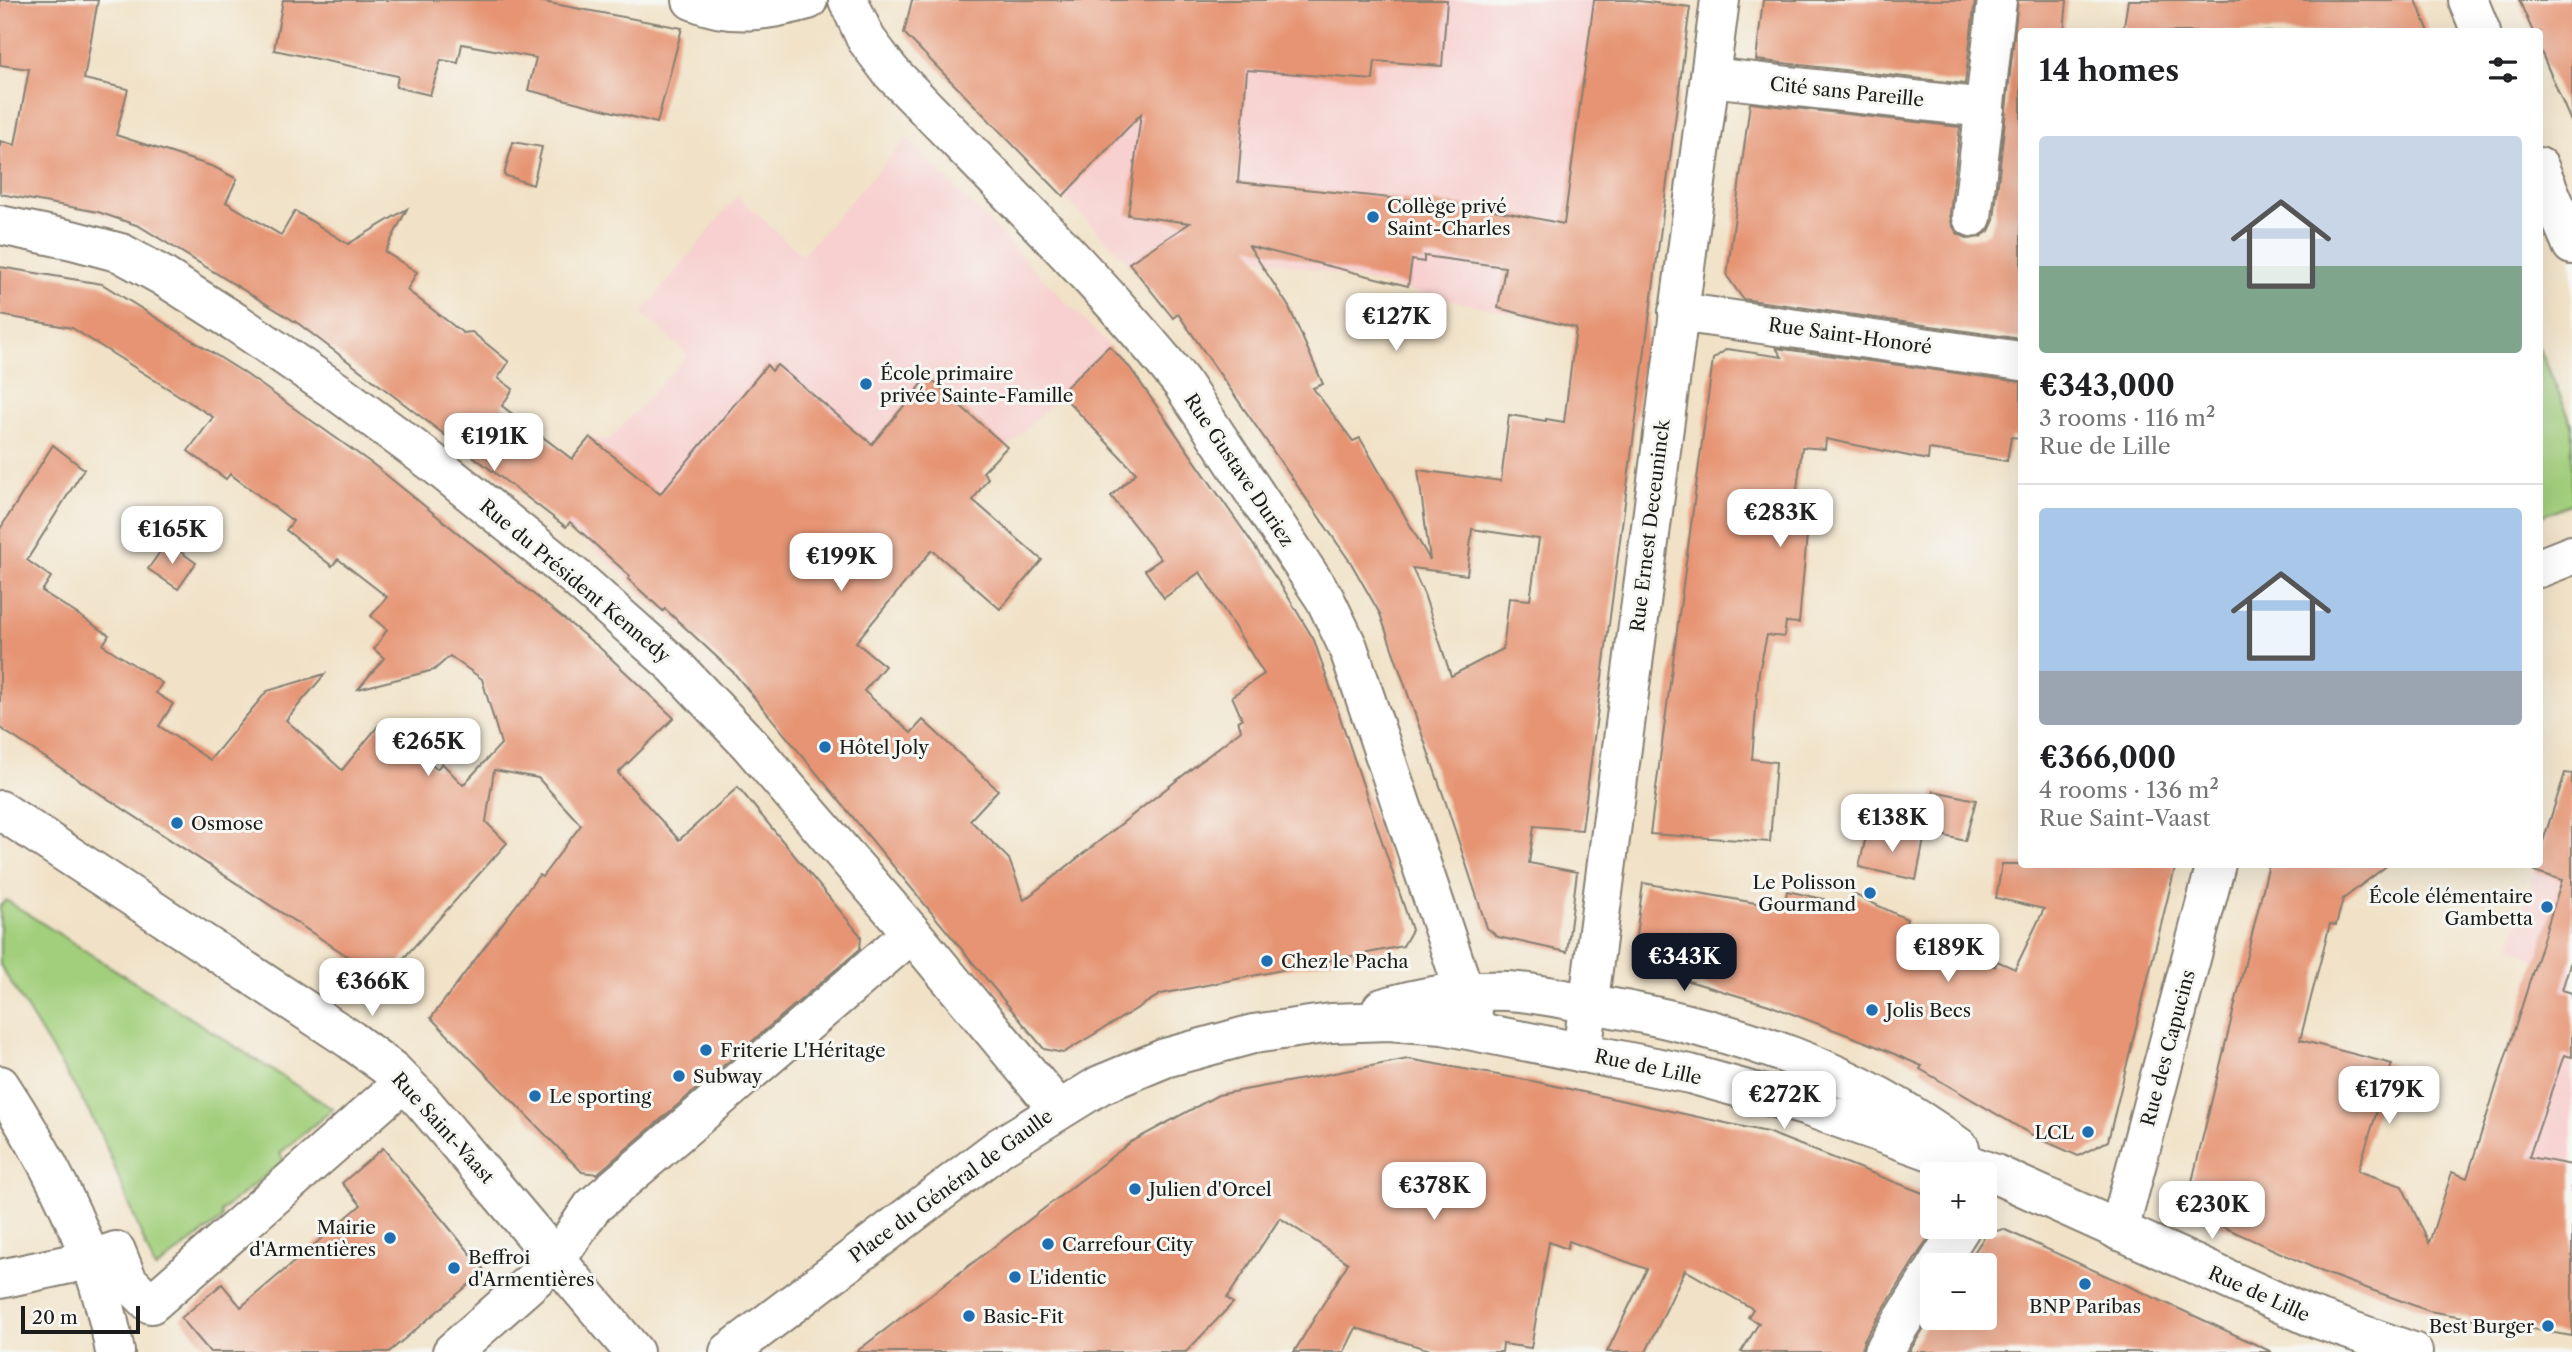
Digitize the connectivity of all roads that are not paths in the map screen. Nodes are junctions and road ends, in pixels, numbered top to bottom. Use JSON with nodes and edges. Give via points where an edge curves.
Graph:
{"nodes":[{"id":1,"x":692,"y":0,"type":"edge"},
{"id":2,"x":808,"y":0,"type":"edge"},
{"id":3,"x":848,"y":0,"type":"edge"},
{"id":4,"x":1720,"y":0,"type":"edge"},
{"id":5,"x":1997,"y":0,"type":"edge"},
{"id":6,"x":2468,"y":0,"type":"edge"},
{"id":7,"x":2479,"y":28,"type":"edge"},
{"id":8,"x":1710,"y":77,"type":"junction"},
{"id":9,"x":1985,"y":108,"type":"junction"},
{"id":10,"x":2551,"y":189,"type":"edge"},
{"id":11,"x":1972,"y":217,"type":"dead end"},
{"id":12,"x":0,"y":225,"type":"edge"},
{"id":13,"x":2572,"y":245,"type":"edge"},
{"id":14,"x":1678,"y":312,"type":"junction"},
{"id":15,"x":2018,"y":361,"type":"edge"},
{"id":16,"x":2572,"y":555,"type":"edge"},
{"id":17,"x":2543,"y":566,"type":"edge"},
{"id":18,"x":0,"y":810,"type":"edge"},
{"id":19,"x":2215,"y":868,"type":"edge"},
{"id":20,"x":876,"y":891,"type":"joint"},
{"id":21,"x":912,"y":933,"type":"junction"},
{"id":22,"x":1465,"y":993,"type":"junction"},
{"id":23,"x":1588,"y":1004,"type":"junction"},
{"id":24,"x":1331,"y":1023,"type":"junction"},
{"id":25,"x":1478,"y":1032,"type":"junction"},
{"id":26,"x":1582,"y":1052,"type":"junction"},
{"id":27,"x":404,"y":1082,"type":"junction"},
{"id":28,"x":0,"y":1085,"type":"edge"},
{"id":29,"x":1058,"y":1109,"type":"junction"},
{"id":30,"x":1938,"y":1162,"type":"edge"},
{"id":31,"x":1966,"y":1162,"type":"edge"},
{"id":32,"x":1997,"y":1186,"type":"edge"},
{"id":33,"x":2119,"y":1231,"type":"junction"},
{"id":34,"x":89,"y":1259,"type":"junction"},
{"id":35,"x":557,"y":1259,"type":"junction"},
{"id":36,"x":0,"y":1279,"type":"edge"},
{"id":37,"x":1920,"y":1293,"type":"edge"},
{"id":38,"x":115,"y":1352,"type":"edge"},
{"id":39,"x":452,"y":1352,"type":"edge"},
{"id":40,"x":634,"y":1352,"type":"edge"},
{"id":41,"x":729,"y":1352,"type":"edge"},
{"id":42,"x":1883,"y":1352,"type":"edge"},
{"id":43,"x":2413,"y":1352,"type":"edge"}],
"edges":[{"from":1,"to":2,"type":"street","via":[[738,12]]},
{"from":3,"to":22,"type":"street","name":"Rue Gustave Duriez","via":[[883,62],[1181,382],[1325,599],[1348,647]]},
{"from":4,"to":8,"type":"street","name":"Rue Ernest Deceuninck"},
{"from":5,"to":9,"type":"street"},
{"from":6,"to":7,"type":"street"},
{"from":8,"to":9,"type":"street","name":"Cité sans Pareille"},
{"from":8,"to":14,"type":"street","name":"Rue Ernest Deceuninck"},
{"from":9,"to":11,"type":"street"},
{"from":10,"to":13,"type":"street"},
{"from":12,"to":20,"type":"street","name":"Rue du Président Kennedy","via":[[97,246],[141,263],[299,365],[436,465],[575,577],[674,665]]},
{"from":14,"to":15,"type":"street","name":"Rue Saint-Honoré"},
{"from":14,"to":23,"type":"street","name":"Rue Ernest Deceuninck"},
{"from":16,"to":17,"type":"street"},
{"from":18,"to":27,"type":"street","name":"Rue Saint-Vaast","via":[[351,1040]]},
{"from":19,"to":33,"type":"street","name":"Rue des Capucins"},
{"from":20,"to":21,"type":"street","name":"Place du Général de Gaulle"},
{"from":21,"to":29,"type":"street","name":"Place du Général de Gaulle"},
{"from":21,"to":35,"type":"street","via":[[592,1207]]},
{"from":22,"to":23,"type":"street","name":"Rue de Lille","via":[[1509,991]]},
{"from":22,"to":24,"type":"street","name":"Rue de Lille","via":[[1403,1002]]},
{"from":22,"to":25,"type":"street","name":"Rue Gustave Duriez"},
{"from":23,"to":26,"type":"street","name":"Rue Ernest Deceuninck"},
{"from":23,"to":31,"type":"street","name":"Rue de Lille","via":[[1740,1037],[1819,1065],[1911,1114]]},
{"from":24,"to":25,"type":"street","name":"Rue de Lille","via":[[1421,1022]]},
{"from":24,"to":29,"type":"street","name":"Rue de Lille","via":[[1253,1034],[1184,1052],[1136,1068]]},
{"from":25,"to":26,"type":"street","name":"Rue de Lille"},
{"from":26,"to":30,"type":"street","name":"Rue de Lille","via":[[1785,1100]]},
{"from":27,"to":34,"type":"street","via":[[151,1304],[128,1281],[116,1251]]},
{"from":27,"to":35,"type":"street","name":"Rue Saint-Vaast"},
{"from":28,"to":34,"type":"street","via":[[45,1161]]},
{"from":29,"to":41,"type":"street","name":"Place du Général de Gaulle","via":[[1000,1147]]},
{"from":32,"to":33,"type":"street","name":"Rue de Lille"},
{"from":33,"to":43,"type":"street","name":"Rue de Lille","via":[[2309,1316]]},
{"from":34,"to":36,"type":"street"},
{"from":34,"to":38,"type":"street"},
{"from":35,"to":39,"type":"street"},
{"from":35,"to":40,"type":"street","name":"Rue Saint-Vaast"},
{"from":37,"to":42,"type":"street"}]}
